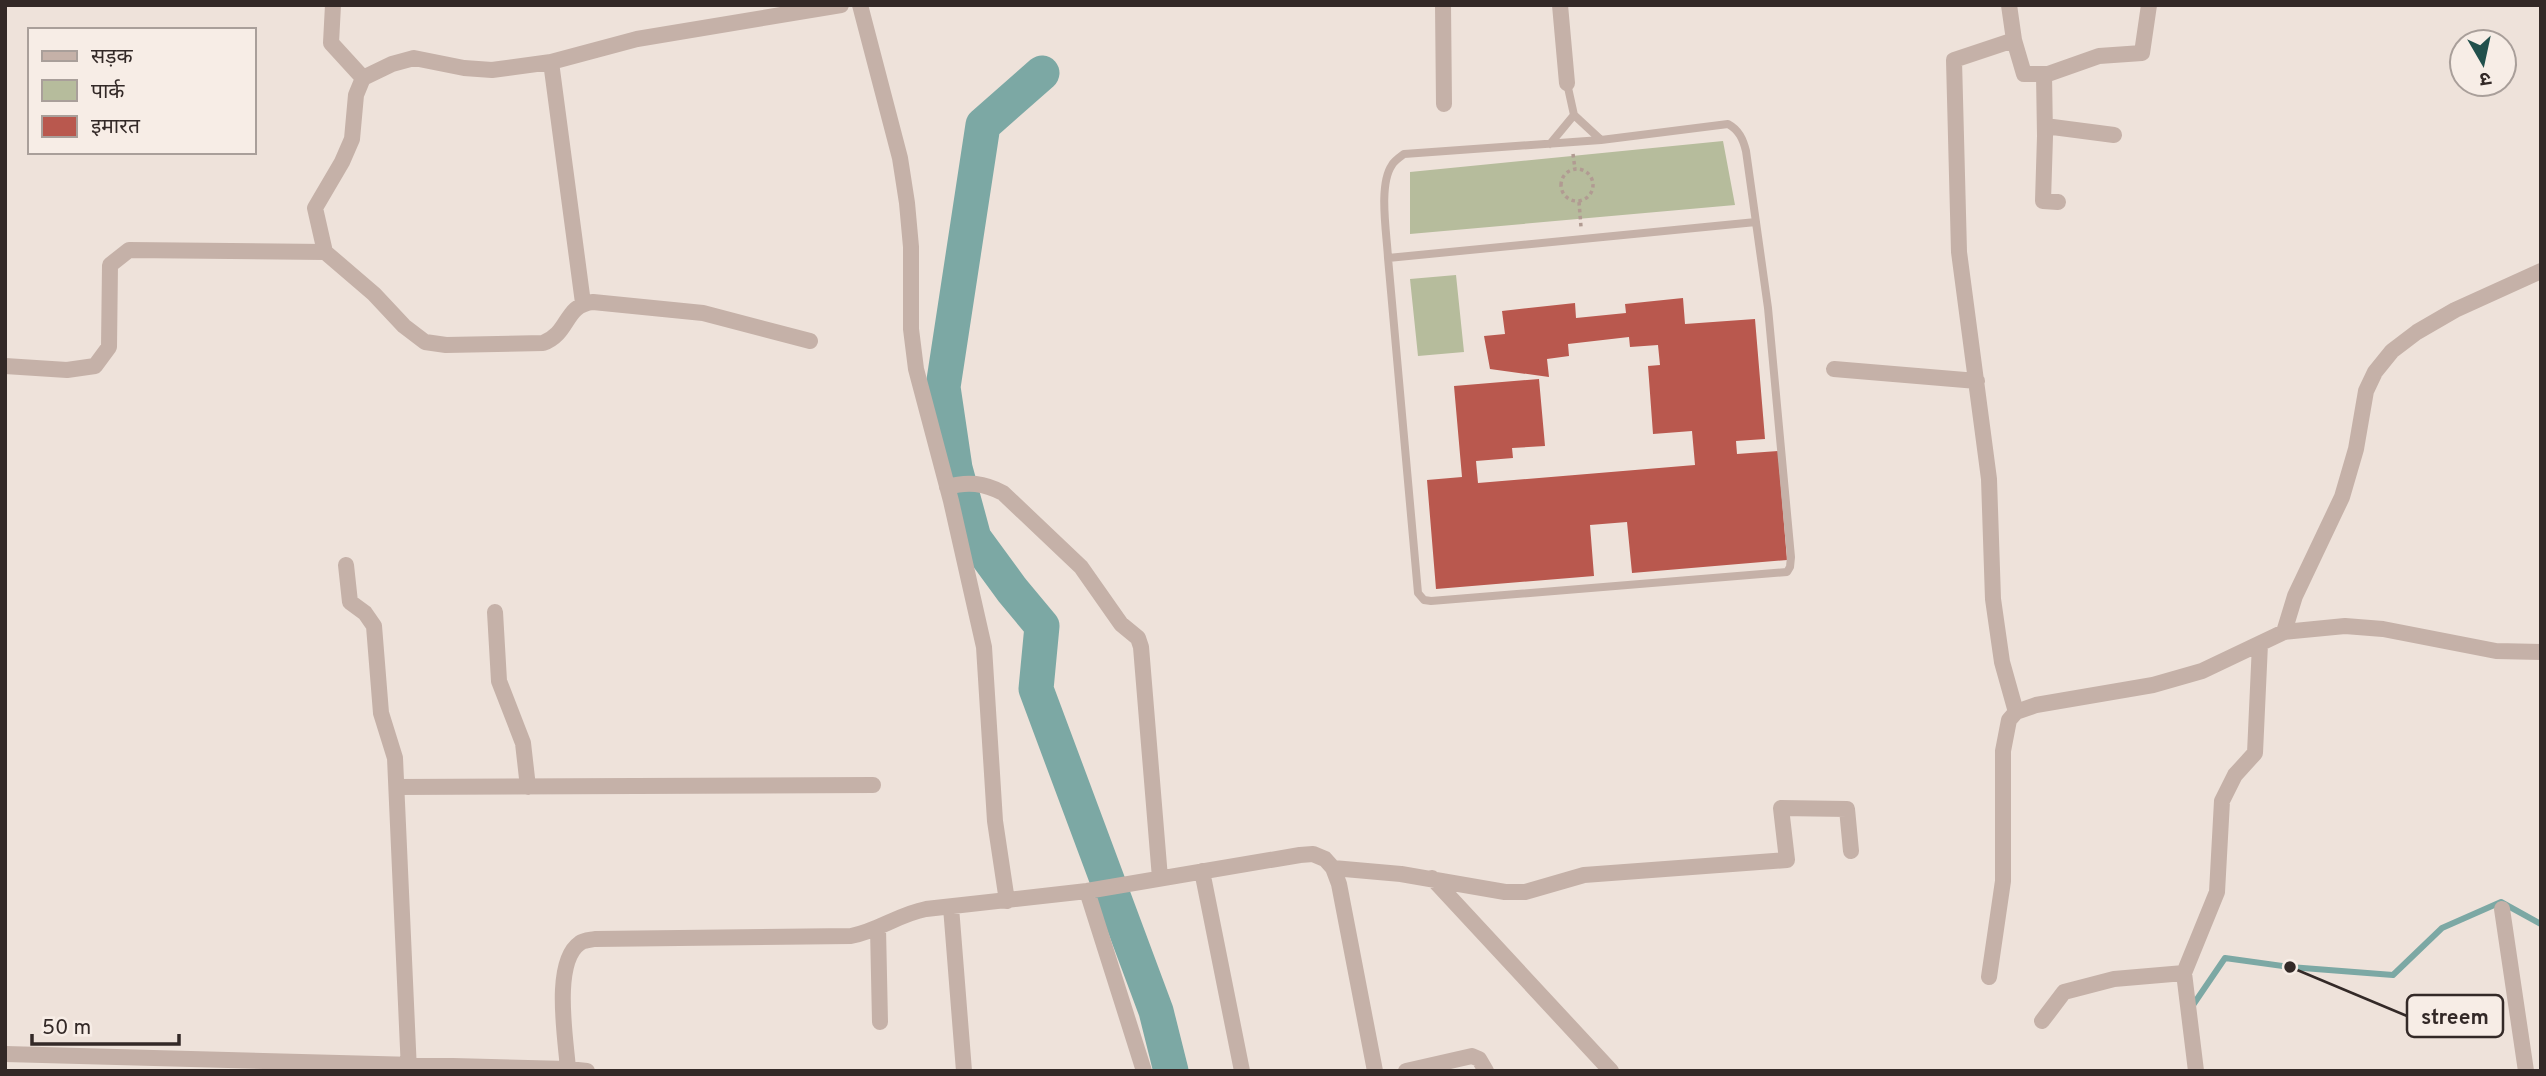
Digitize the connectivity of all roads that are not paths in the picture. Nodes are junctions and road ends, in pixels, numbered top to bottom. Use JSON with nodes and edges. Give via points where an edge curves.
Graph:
{"nodes":[{"id":1,"x":332,"y":5,"type":"edge"},
{"id":2,"x":841,"y":5,"type":"edge"},
{"id":3,"x":860,"y":5,"type":"edge"},
{"id":4,"x":1444,"y":5,"type":"edge"},
{"id":5,"x":1560,"y":5,"type":"edge"},
{"id":6,"x":2009,"y":5,"type":"edge"},
{"id":7,"x":2149,"y":5,"type":"edge"},
{"id":8,"x":2014,"y":40,"type":"junction"},
{"id":9,"x":551,"y":62,"type":"junction"},
{"id":10,"x":2043,"y":74,"type":"junction"},
{"id":11,"x":363,"y":78,"type":"junction"},
{"id":12,"x":1567,"y":83,"type":"joint"},
{"id":13,"x":1444,"y":104,"type":"dead end"},
{"id":14,"x":1574,"y":115,"type":"junction"},
{"id":15,"x":2045,"y":126,"type":"junction"},
{"id":16,"x":2113,"y":135,"type":"dead end"},
{"id":17,"x":1601,"y":140,"type":"junction"},
{"id":18,"x":1550,"y":144,"type":"junction"},
{"id":19,"x":2058,"y":202,"type":"dead end"},
{"id":20,"x":1756,"y":222,"type":"junction"},
{"id":21,"x":326,"y":252,"type":"junction"},
{"id":22,"x":1388,"y":258,"type":"junction"},
{"id":23,"x":2541,"y":271,"type":"edge"},
{"id":24,"x":583,"y":303,"type":"junction"},
{"id":25,"x":810,"y":341,"type":"dead end"},
{"id":26,"x":5,"y":366,"type":"edge"},
{"id":27,"x":1834,"y":369,"type":"dead end"},
{"id":28,"x":1977,"y":381,"type":"junction"},
{"id":29,"x":957,"y":485,"type":"junction"},
{"id":30,"x":346,"y":565,"type":"dead end"},
{"id":31,"x":495,"y":612,"type":"dead end"},
{"id":32,"x":2284,"y":632,"type":"junction"},
{"id":33,"x":2260,"y":644,"type":"junction"},
{"id":34,"x":2541,"y":652,"type":"edge"},
{"id":35,"x":2016,"y":712,"type":"junction"},
{"id":36,"x":873,"y":785,"type":"dead end"},
{"id":37,"x":397,"y":787,"type":"junction"},
{"id":38,"x":528,"y":787,"type":"junction"},
{"id":39,"x":1851,"y":851,"type":"dead end"},
{"id":40,"x":1333,"y":868,"type":"junction"},
{"id":41,"x":1202,"y":871,"type":"junction"},
{"id":42,"x":1160,"y":878,"type":"junction"},
{"id":43,"x":1432,"y":878,"type":"junction"},
{"id":44,"x":1091,"y":890,"type":"junction"},
{"id":45,"x":1007,"y":901,"type":"junction"},
{"id":46,"x":951,"y":907,"type":"junction"},
{"id":47,"x":2502,"y":909,"type":"dead end"},
{"id":48,"x":878,"y":929,"type":"junction"},
{"id":49,"x":2184,"y":973,"type":"junction"},
{"id":50,"x":1989,"y":977,"type":"dead end"},
{"id":51,"x":2042,"y":1021,"type":"dead end"},
{"id":52,"x":880,"y":1022,"type":"dead end"},
{"id":53,"x":5,"y":1054,"type":"edge"},
{"id":54,"x":409,"y":1068,"type":"edge"},
{"id":55,"x":568,"y":1069,"type":"edge"},
{"id":56,"x":587,"y":1071,"type":"edge"},
{"id":57,"x":964,"y":1071,"type":"edge"},
{"id":58,"x":1144,"y":1071,"type":"edge"},
{"id":59,"x":1242,"y":1071,"type":"edge"},
{"id":60,"x":1375,"y":1071,"type":"edge"},
{"id":61,"x":1406,"y":1071,"type":"edge"},
{"id":62,"x":1486,"y":1071,"type":"edge"},
{"id":63,"x":1611,"y":1071,"type":"edge"},
{"id":64,"x":2196,"y":1071,"type":"edge"},
{"id":65,"x":2526,"y":1071,"type":"edge"}],
"edges":[{"from":1,"to":11,"type":"street","via":[[331,43]]},
{"from":2,"to":9,"type":"street","via":[[637,39]]},
{"from":3,"to":29,"type":"street","via":[[900,158],[911,247],[916,369]]},
{"from":4,"to":13,"type":"street"},
{"from":5,"to":12,"type":"street"},
{"from":6,"to":8,"type":"street"},
{"from":7,"to":10,"type":"street","via":[[2141,53],[2099,56]]},
{"from":8,"to":10,"type":"street","via":[[2024,74]]},
{"from":8,"to":28,"type":"street","via":[[1954,60],[1959,252]]},
{"from":9,"to":11,"type":"street","via":[[492,70],[414,58]]},
{"from":9,"to":24,"type":"street"},
{"from":10,"to":15,"type":"street"},
{"from":11,"to":21,"type":"street","via":[[356,95],[352,139],[315,208]]},
{"from":12,"to":14,"type":"lane"},
{"from":14,"to":17,"type":"lane"},
{"from":14,"to":18,"type":"lane"},
{"from":15,"to":16,"type":"street"},
{"from":15,"to":19,"type":"street","via":[[2043,201]]},
{"from":17,"to":18,"type":"lane"},
{"from":17,"to":20,"type":"lane","via":[[1728,124],[1743,139]]},
{"from":18,"to":22,"type":"lane","via":[[1404,154],[1391,166],[1384,196]]},
{"from":20,"to":22,"type":"lane"},
{"from":20,"to":22,"type":"lane","via":[[1791,557],[1787,572],[1780,574],[1424,600],[1419,593]]},
{"from":21,"to":24,"type":"street","via":[[425,342],[543,343],[555,339]]},
{"from":21,"to":26,"type":"street","via":[[129,250],[110,265],[109,347],[95,366],[67,370]]},
{"from":23,"to":32,"type":"street","via":[[2417,332],[2375,372],[2366,391],[2342,497],[2295,596]]},
{"from":24,"to":25,"type":"street","via":[[703,313]]},
{"from":27,"to":28,"type":"street"},
{"from":28,"to":35,"type":"street","via":[[1989,480],[1993,599],[2002,663]]},
{"from":29,"to":42,"type":"street","via":[[988,485],[1003,493],[1081,566],[1121,624],[1138,638]]},
{"from":29,"to":45,"type":"street","via":[[984,647],[995,821]]},
{"from":30,"to":37,"type":"street","via":[[350,602],[374,626],[381,713],[395,758]]},
{"from":31,"to":38,"type":"street","via":[[499,681],[523,743]]},
{"from":32,"to":33,"type":"street"},
{"from":32,"to":34,"type":"street","via":[[2345,626],[2496,651]]},
{"from":33,"to":35,"type":"street","via":[[2183,677]]},
{"from":33,"to":49,"type":"street","via":[[2255,753],[2235,775],[2222,801],[2217,892]]},
{"from":35,"to":50,"type":"street","via":[[2005,732],[2003,881]]},
{"from":36,"to":38,"type":"street"},
{"from":37,"to":38,"type":"street"},
{"from":37,"to":54,"type":"street"},
{"from":39,"to":43,"type":"street","via":[[1847,809],[1781,808],[1787,860],[1584,875],[1525,892]]},
{"from":40,"to":41,"type":"street","via":[[1313,854]]},
{"from":40,"to":43,"type":"street"},
{"from":40,"to":60,"type":"street"},
{"from":41,"to":42,"type":"street"},
{"from":41,"to":59,"type":"street"},
{"from":42,"to":44,"type":"street"},
{"from":43,"to":63,"type":"street"},
{"from":44,"to":45,"type":"street"},
{"from":44,"to":58,"type":"street"},
{"from":45,"to":46,"type":"street"},
{"from":46,"to":48,"type":"street","via":[[913,912]]},
{"from":46,"to":57,"type":"street"},
{"from":47,"to":65,"type":"street"},
{"from":48,"to":52,"type":"street"},
{"from":48,"to":55,"type":"street","via":[[829,938],[581,941],[566,965],[563,983]]},
{"from":49,"to":51,"type":"street","via":[[2114,979],[2064,992]]},
{"from":49,"to":64,"type":"street"},
{"from":53,"to":54,"type":"street"},
{"from":54,"to":55,"type":"street"},
{"from":55,"to":56,"type":"street"},
{"from":61,"to":62,"type":"street","via":[[1472,1056]]}]}
